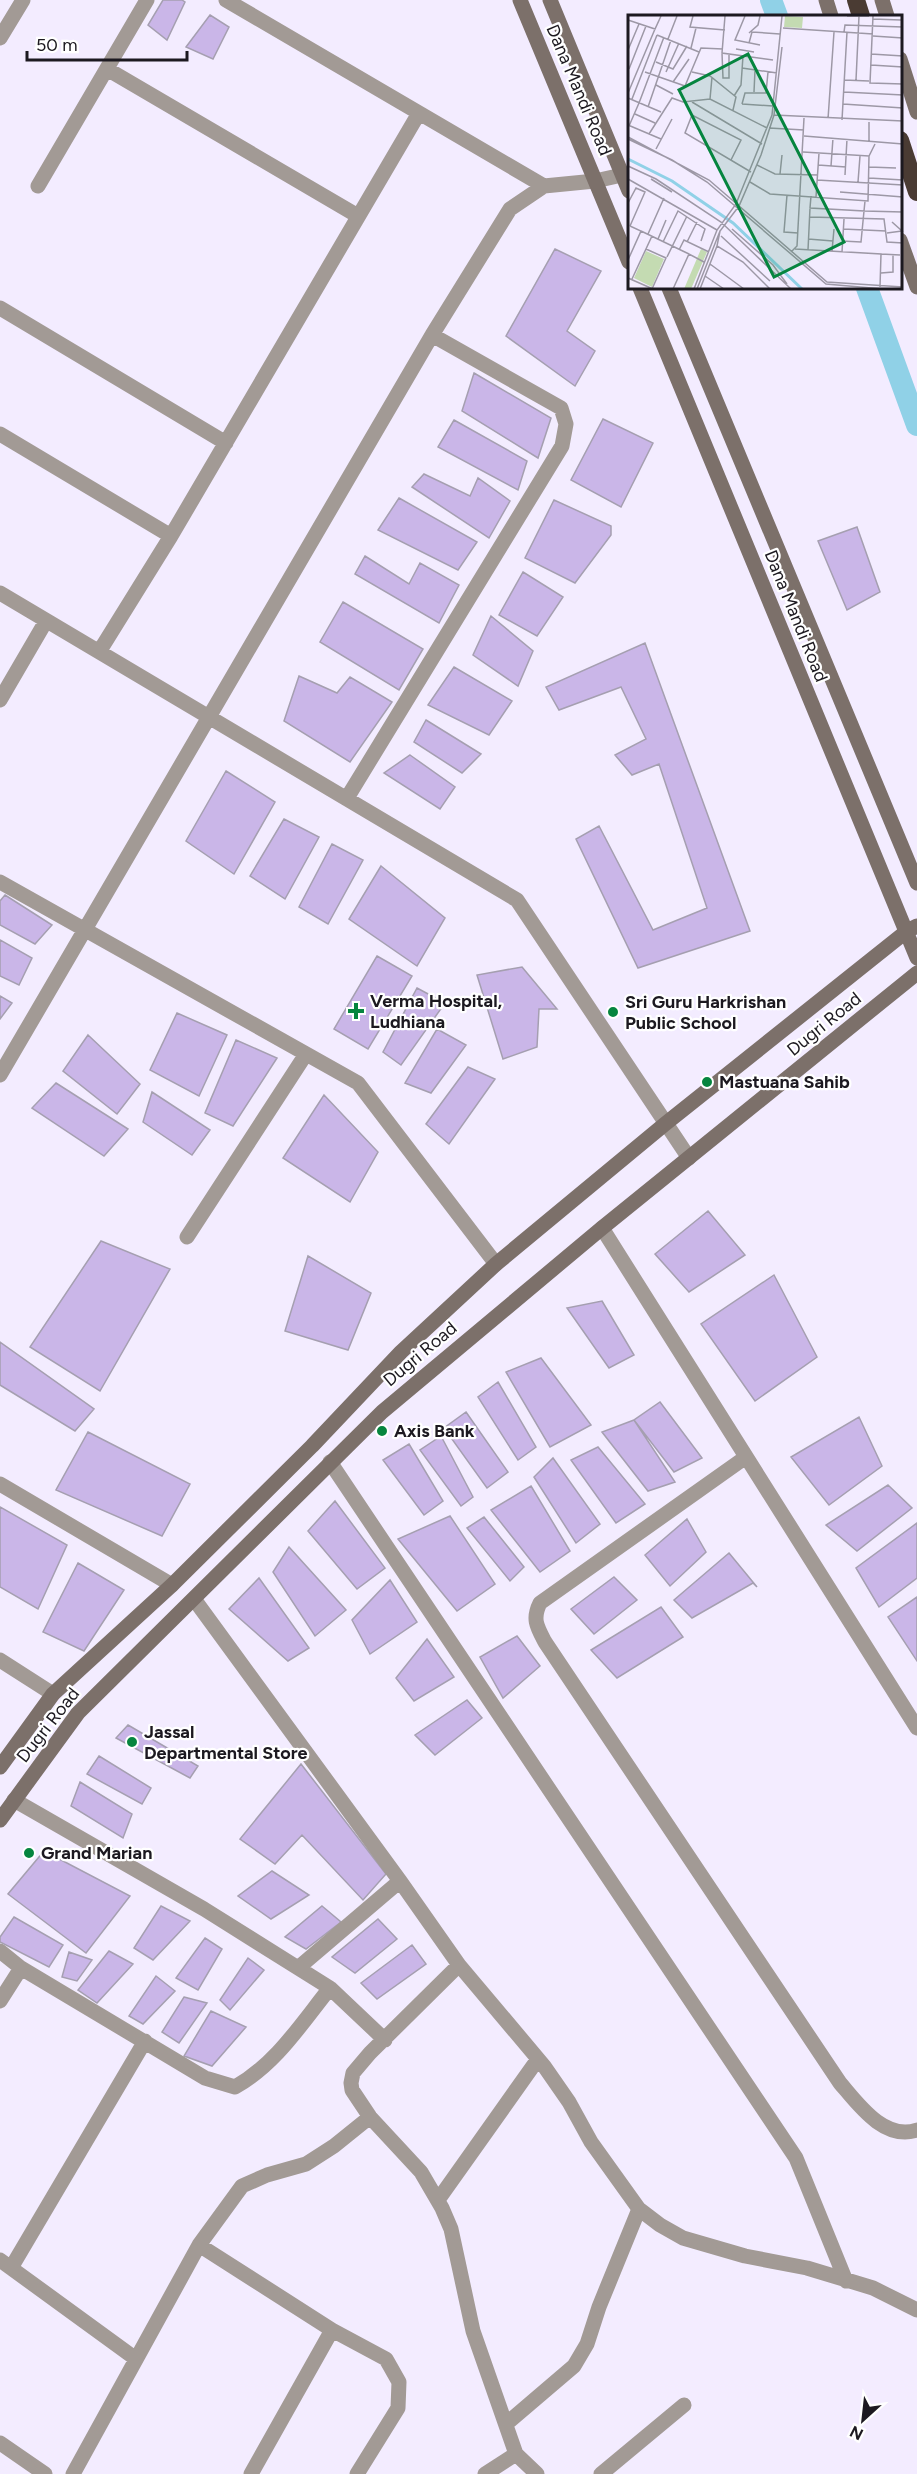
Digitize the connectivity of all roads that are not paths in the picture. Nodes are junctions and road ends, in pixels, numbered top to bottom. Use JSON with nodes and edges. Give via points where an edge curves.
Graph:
{"nodes":[{"id":1,"x":23,"y":0,"type":"edge"},
{"id":2,"x":147,"y":0,"type":"edge"},
{"id":3,"x":226,"y":0,"type":"edge"},
{"id":4,"x":520,"y":0,"type":"edge"},
{"id":5,"x":550,"y":0,"type":"edge"},
{"id":6,"x":826,"y":0,"type":"edge"},
{"id":7,"x":856,"y":0,"type":"edge"},
{"id":8,"x":882,"y":0,"type":"edge"},
{"id":9,"x":831,"y":15,"type":"edge"},
{"id":10,"x":861,"y":15,"type":"edge"},
{"id":11,"x":887,"y":15,"type":"edge"},
{"id":12,"x":5,"y":19,"type":"edge"},
{"id":13,"x":0,"y":38,"type":"edge"},
{"id":14,"x":902,"y":65,"type":"edge"},
{"id":15,"x":107,"y":69,"type":"junction"},
{"id":16,"x":419,"y":112,"type":"junction"},
{"id":17,"x":917,"y":112,"type":"edge"},
{"id":18,"x":902,"y":146,"type":"edge"},
{"id":19,"x":622,"y":175,"type":"junction"},
{"id":20,"x":595,"y":180,"type":"junction"},
{"id":21,"x":38,"y":186,"type":"dead end"},
{"id":22,"x":544,"y":186,"type":"junction"},
{"id":23,"x":628,"y":189,"type":"edge"},
{"id":24,"x":917,"y":192,"type":"edge"},
{"id":25,"x":358,"y":216,"type":"junction"},
{"id":26,"x":902,"y":246,"type":"edge"},
{"id":27,"x":628,"y":260,"type":"edge"},
{"id":28,"x":917,"y":287,"type":"edge"},
{"id":29,"x":641,"y":290,"type":"edge"},
{"id":30,"x":670,"y":290,"type":"edge"},
{"id":31,"x":0,"y":308,"type":"edge"},
{"id":32,"x":432,"y":335,"type":"junction"},
{"id":33,"x":0,"y":434,"type":"edge"},
{"id":34,"x":226,"y":443,"type":"junction"},
{"id":35,"x":171,"y":536,"type":"junction"},
{"id":36,"x":0,"y":593,"type":"edge"},
{"id":37,"x":46,"y":621,"type":"junction"},
{"id":38,"x":99,"y":652,"type":"junction"},
{"id":39,"x":0,"y":699,"type":"edge"},
{"id":40,"x":208,"y":715,"type":"junction"},
{"id":41,"x":347,"y":798,"type":"junction"},
{"id":42,"x":0,"y":882,"type":"edge"},
{"id":43,"x":917,"y":884,"type":"edge"},
{"id":44,"x":912,"y":928,"type":"edge"},
{"id":45,"x":86,"y":930,"type":"junction"},
{"id":46,"x":917,"y":958,"type":"edge"},
{"id":47,"x":917,"y":973,"type":"edge"},
{"id":48,"x":306,"y":1054,"type":"junction"},
{"id":49,"x":0,"y":1075,"type":"edge"},
{"id":50,"x":665,"y":1124,"type":"junction"},
{"id":51,"x":689,"y":1158,"type":"junction"},
{"id":52,"x":602,"y":1228,"type":"junction"},
{"id":53,"x":187,"y":1237,"type":"dead end"},
{"id":54,"x":496,"y":1264,"type":"junction"},
{"id":55,"x":746,"y":1456,"type":"junction"},
{"id":56,"x":330,"y":1462,"type":"junction"},
{"id":57,"x":0,"y":1484,"type":"edge"},
{"id":58,"x":172,"y":1586,"type":"junction"},
{"id":59,"x":194,"y":1599,"type":"junction"},
{"id":60,"x":0,"y":1660,"type":"edge"},
{"id":61,"x":53,"y":1694,"type":"junction"},
{"id":62,"x":917,"y":1728,"type":"edge"},
{"id":63,"x":0,"y":1767,"type":"edge"},
{"id":64,"x":14,"y":1800,"type":"junction"},
{"id":65,"x":0,"y":1820,"type":"edge"},
{"id":66,"x":400,"y":1881,"type":"junction"},
{"id":67,"x":0,"y":1951,"type":"edge"},
{"id":68,"x":459,"y":1965,"type":"junction"},
{"id":69,"x":21,"y":1968,"type":"junction"},
{"id":70,"x":298,"y":1968,"type":"junction"},
{"id":71,"x":330,"y":1988,"type":"junction"},
{"id":72,"x":0,"y":2001,"type":"edge"},
{"id":73,"x":385,"y":2040,"type":"junction"},
{"id":74,"x":145,"y":2041,"type":"junction"},
{"id":75,"x":538,"y":2059,"type":"junction"},
{"id":76,"x":370,"y":2117,"type":"junction"},
{"id":77,"x":917,"y":2130,"type":"edge"},
{"id":78,"x":438,"y":2200,"type":"junction"},
{"id":79,"x":639,"y":2209,"type":"junction"},
{"id":80,"x":199,"y":2245,"type":"junction"},
{"id":81,"x":5,"y":2264,"type":"edge"},
{"id":82,"x":846,"y":2281,"type":"junction"},
{"id":83,"x":917,"y":2310,"type":"edge"},
{"id":84,"x":332,"y":2330,"type":"junction"},
{"id":85,"x":136,"y":2359,"type":"junction"},
{"id":86,"x":684,"y":2405,"type":"dead end"},
{"id":87,"x":506,"y":2424,"type":"junction"},
{"id":88,"x":0,"y":2443,"type":"edge"},
{"id":89,"x":516,"y":2454,"type":"junction"},
{"id":90,"x":45,"y":2474,"type":"edge"},
{"id":91,"x":73,"y":2474,"type":"edge"},
{"id":92,"x":251,"y":2474,"type":"edge"},
{"id":93,"x":357,"y":2474,"type":"edge"},
{"id":94,"x":485,"y":2474,"type":"edge"},
{"id":95,"x":537,"y":2474,"type":"edge"},
{"id":96,"x":601,"y":2474,"type":"edge"}],
"edges":[{"from":1,"to":12,"type":"street"},
{"from":2,"to":15,"type":"street"},
{"from":3,"to":16,"type":"street"},
{"from":4,"to":20,"type":"street","name":"Dana Mandi Road"},
{"from":5,"to":19,"type":"street"},
{"from":6,"to":9,"type":"street"},
{"from":7,"to":10,"type":"highway"},
{"from":8,"to":11,"type":"street"},
{"from":12,"to":13,"type":"street"},
{"from":14,"to":17,"type":"street"},
{"from":15,"to":21,"type":"street"},
{"from":15,"to":25,"type":"street"},
{"from":16,"to":22,"type":"street"},
{"from":16,"to":25,"type":"street"},
{"from":18,"to":24,"type":"highway"},
{"from":19,"to":20,"type":"street"},
{"from":19,"to":23,"type":"street"},
{"from":20,"to":22,"type":"street"},
{"from":20,"to":27,"type":"street","name":"Dana Mandi Road"},
{"from":22,"to":32,"type":"street","via":[[510,209]]},
{"from":25,"to":34,"type":"street"},
{"from":26,"to":28,"type":"street"},
{"from":29,"to":44,"type":"street","name":"Dana Mandi Road"},
{"from":30,"to":43,"type":"street"},
{"from":31,"to":34,"type":"street"},
{"from":32,"to":40,"type":"street"},
{"from":32,"to":41,"type":"street","via":[[561,408],[566,424],[562,446]]},
{"from":33,"to":35,"type":"street"},
{"from":34,"to":35,"type":"street"},
{"from":35,"to":38,"type":"street"},
{"from":36,"to":37,"type":"street"},
{"from":37,"to":38,"type":"street"},
{"from":37,"to":39,"type":"street"},
{"from":38,"to":40,"type":"street"},
{"from":40,"to":41,"type":"street"},
{"from":40,"to":45,"type":"street"},
{"from":41,"to":50,"type":"street","via":[[517,900]]},
{"from":42,"to":45,"type":"street"},
{"from":44,"to":46,"type":"street","name":"Dana Mandi Road"},
{"from":44,"to":50,"type":"street","name":"Dugri Road"},
{"from":45,"to":48,"type":"street"},
{"from":45,"to":49,"type":"street"},
{"from":47,"to":51,"type":"street","name":"Dugri Road"},
{"from":48,"to":53,"type":"street"},
{"from":48,"to":54,"type":"street","via":[[358,1083]]},
{"from":50,"to":51,"type":"street"},
{"from":50,"to":54,"type":"street","name":"Dugri Road"},
{"from":51,"to":52,"type":"street","name":"Dugri Road"},
{"from":52,"to":55,"type":"street"},
{"from":52,"to":56,"type":"street","name":"Dugri Road","via":[[382,1412]]},
{"from":54,"to":58,"type":"street","name":"Dugri Road","via":[[401,1352]]},
{"from":55,"to":62,"type":"street"},
{"from":55,"to":77,"type":"street","via":[[540,1603],[535,1620],[545,1642],[840,2083],[868,2116],[894,2129]]},
{"from":56,"to":59,"type":"street","name":"Dugri Road"},
{"from":56,"to":82,"type":"street","via":[[796,2158]]},
{"from":57,"to":58,"type":"street"},
{"from":58,"to":61,"type":"street","name":"Dugri Road"},
{"from":59,"to":64,"type":"street","name":"Dugri Road","via":[[78,1713]]},
{"from":59,"to":66,"type":"street"},
{"from":60,"to":61,"type":"street"},
{"from":61,"to":63,"type":"street","name":"Dugri Road"},
{"from":64,"to":65,"type":"street","name":"Dugri Road"},
{"from":64,"to":70,"type":"street"},
{"from":66,"to":68,"type":"street"},
{"from":66,"to":70,"type":"street"},
{"from":67,"to":69,"type":"street"},
{"from":68,"to":73,"type":"street"},
{"from":68,"to":75,"type":"street"},
{"from":69,"to":72,"type":"street"},
{"from":69,"to":74,"type":"street"},
{"from":70,"to":71,"type":"street"},
{"from":71,"to":73,"type":"street"},
{"from":71,"to":74,"type":"street","via":[[272,2061],[235,2087],[205,2078]]},
{"from":73,"to":76,"type":"street","via":[[353,2073],[351,2083]]},
{"from":74,"to":81,"type":"street"},
{"from":75,"to":78,"type":"street"},
{"from":75,"to":79,"type":"street"},
{"from":76,"to":78,"type":"street","via":[[421,2172]]},
{"from":76,"to":80,"type":"street","via":[[306,2164],[242,2186]]},
{"from":78,"to":87,"type":"street","via":[[451,2229],[472,2331]]},
{"from":79,"to":82,"type":"street","via":[[684,2238]]},
{"from":79,"to":87,"type":"street","via":[[587,2344],[574,2366]]},
{"from":80,"to":84,"type":"street"},
{"from":80,"to":85,"type":"street"},
{"from":81,"to":85,"type":"street"},
{"from":82,"to":83,"type":"street","via":[[873,2288]]},
{"from":84,"to":92,"type":"street"},
{"from":84,"to":93,"type":"street","via":[[386,2359],[399,2382],[398,2408]]},
{"from":85,"to":91,"type":"street"},
{"from":86,"to":96,"type":"street"},
{"from":87,"to":89,"type":"street"},
{"from":88,"to":90,"type":"street"},
{"from":89,"to":94,"type":"street"},
{"from":89,"to":95,"type":"street"}]}
